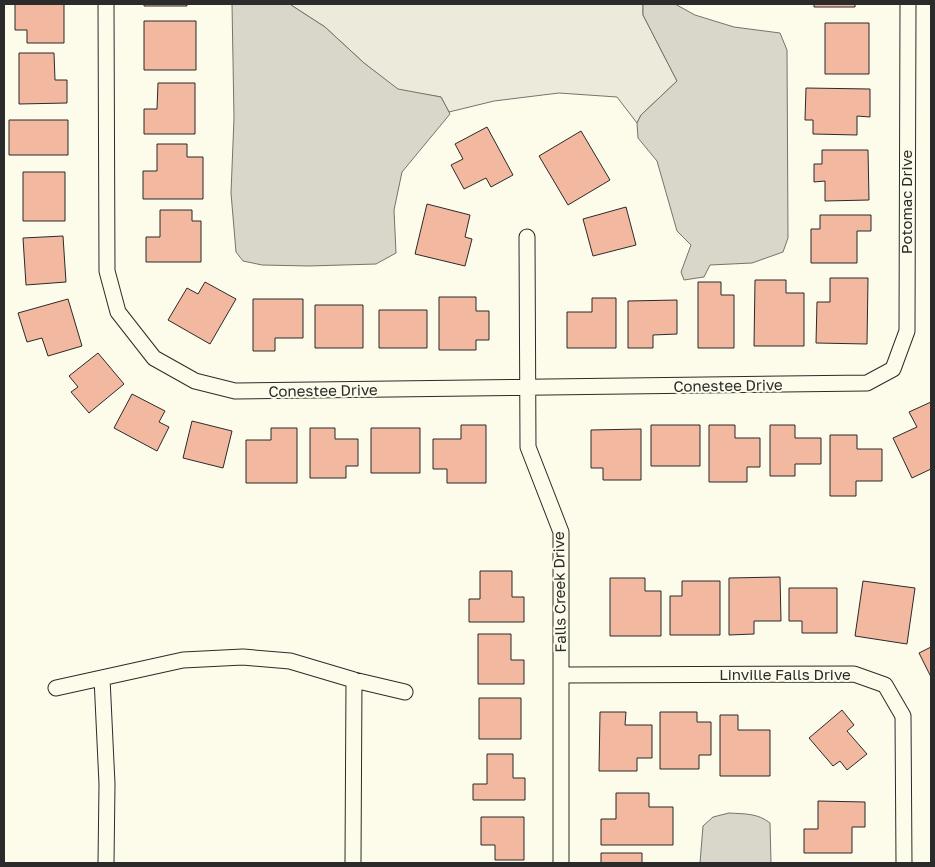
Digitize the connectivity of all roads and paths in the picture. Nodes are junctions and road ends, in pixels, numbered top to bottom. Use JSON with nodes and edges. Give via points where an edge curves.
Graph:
{"nodes":[{"id":1,"x":106,"y":4,"type":"edge"},
{"id":2,"x":908,"y":4,"type":"edge"},
{"id":3,"x":527,"y":237,"type":"dead end"},
{"id":4,"x":867,"y":383,"type":"joint"},
{"id":5,"x":526,"y":389,"type":"junction"},
{"id":6,"x":562,"y":675,"type":"junction"},
{"id":7,"x":102,"y":678,"type":"junction"},
{"id":8,"x":354,"y":680,"type":"junction"},
{"id":9,"x":56,"y":688,"type":"dead end"},
{"id":10,"x":405,"y":692,"type":"dead end"},
{"id":11,"x":106,"y":863,"type":"edge"},
{"id":12,"x":353,"y":863,"type":"edge"},
{"id":13,"x":561,"y":863,"type":"edge"},
{"id":14,"x":904,"y":863,"type":"edge"}],
"edges":[{"from":1,"to":5,"type":"street","name":"Conestee Drive","via":[[107,272],[118,312],[154,358],[195,381],[235,392]]},
{"from":2,"to":4,"type":"street","name":"Potomac Drive","via":[[907,331],[893,369]]},
{"from":3,"to":5,"type":"street","name":"Falls Creek Drive"},
{"from":4,"to":5,"type":"street","name":"Conestee Drive"},
{"from":5,"to":6,"type":"street","name":"Falls Creek Drive","via":[[528,447],[561,532]]},
{"from":6,"to":13,"type":"street","name":"Falls Creek Drive"},
{"from":6,"to":14,"type":"street","name":"Linville Falls Drive","via":[[854,674],[885,685],[903,716]]},
{"from":7,"to":8,"type":"street","via":[[183,660],[243,657],[290,661]]},
{"from":7,"to":9,"type":"street"},
{"from":7,"to":11,"type":"street","via":[[107,784]]},
{"from":8,"to":10,"type":"street"},
{"from":8,"to":12,"type":"street"}]}
